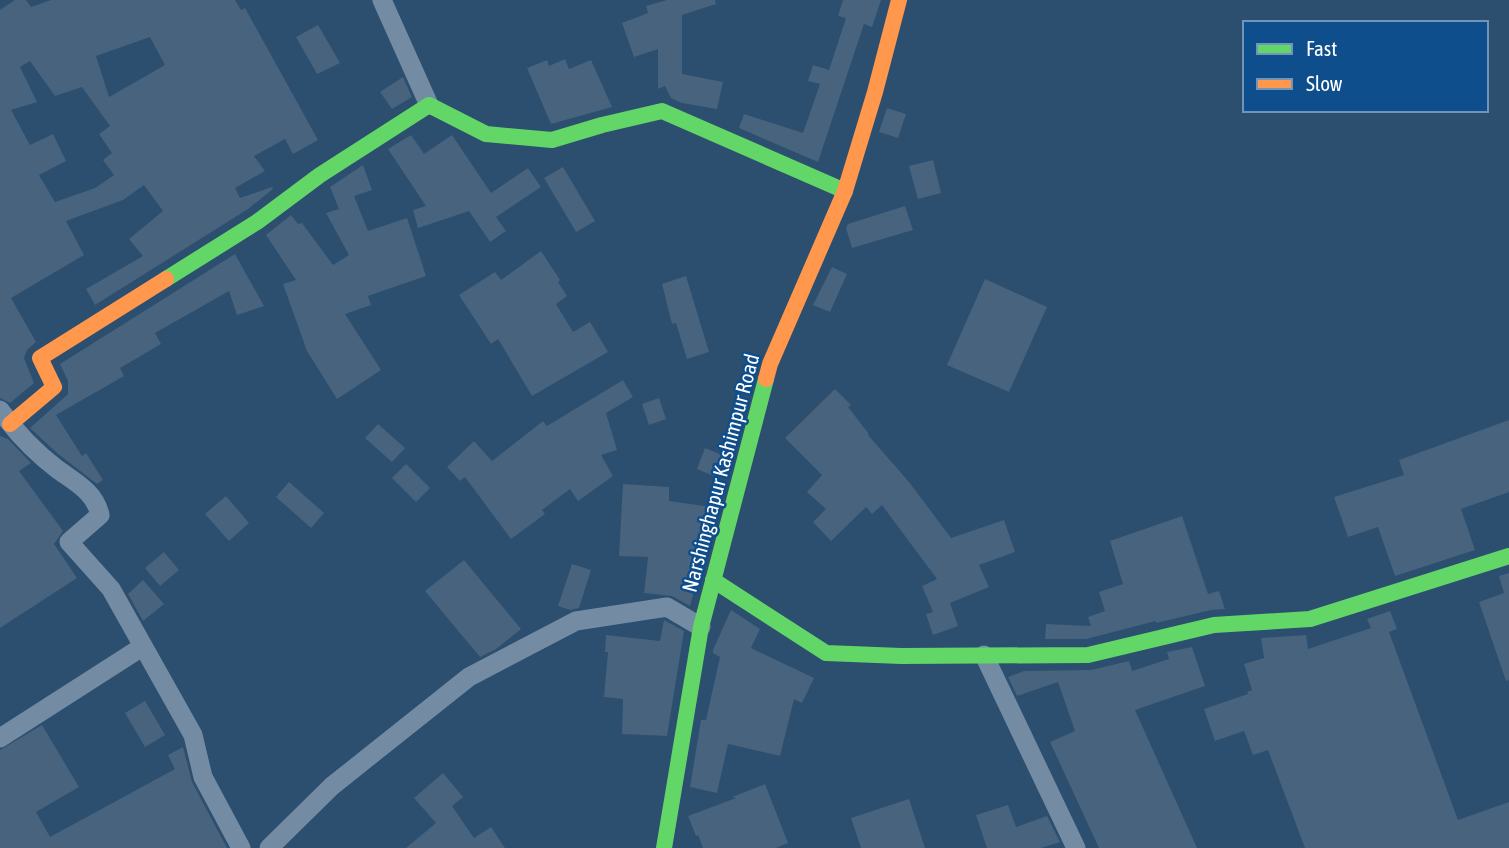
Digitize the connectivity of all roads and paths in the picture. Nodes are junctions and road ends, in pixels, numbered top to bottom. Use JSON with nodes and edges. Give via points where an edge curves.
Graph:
{"nodes":[{"id":1,"x":382,"y":0,"type":"edge"},
{"id":2,"x":899,"y":0,"type":"edge"},
{"id":3,"x":429,"y":105,"type":"junction"},
{"id":4,"x":845,"y":191,"type":"junction"},
{"id":5,"x":5,"y":417,"type":"edge"},
{"id":6,"x":1509,"y":556,"type":"edge"},
{"id":7,"x":713,"y":580,"type":"junction"},
{"id":8,"x":701,"y":627,"type":"junction"},
{"id":9,"x":142,"y":647,"type":"junction"},
{"id":10,"x":984,"y":655,"type":"junction"},
{"id":11,"x":0,"y":738,"type":"edge"},
{"id":12,"x":241,"y":848,"type":"edge"},
{"id":13,"x":269,"y":848,"type":"edge"},
{"id":14,"x":664,"y":848,"type":"edge"},
{"id":15,"x":1076,"y":848,"type":"edge"}],
"edges":[{"from":1,"to":3,"type":"street"},
{"from":2,"to":4,"type":"street","name":"Narshinghapur Kashimpur Road"},
{"from":3,"to":4,"type":"street","via":[[486,134],[552,140],[662,111]]},
{"from":3,"to":5,"type":"street","via":[[338,162],[236,236],[40,358],[54,387]]},
{"from":4,"to":7,"type":"street","name":"Narshinghapur Kashimpur Road","via":[[770,364]]},
{"from":5,"to":9,"type":"street","via":[[98,505],[100,515],[69,542],[111,589]]},
{"from":6,"to":10,"type":"street","via":[[1310,619],[1214,625],[1088,655]]},
{"from":7,"to":8,"type":"street","name":"Narshinghapur Kashimpur Road"},
{"from":7,"to":10,"type":"street","via":[[826,653]]},
{"from":8,"to":13,"type":"street","via":[[667,607],[576,621],[469,677],[332,786]]},
{"from":8,"to":14,"type":"street","name":"Narshinghapur Kashimpur Road"},
{"from":9,"to":11,"type":"street"},
{"from":9,"to":12,"type":"street","via":[[193,735],[203,777]]},
{"from":10,"to":15,"type":"street"}]}
